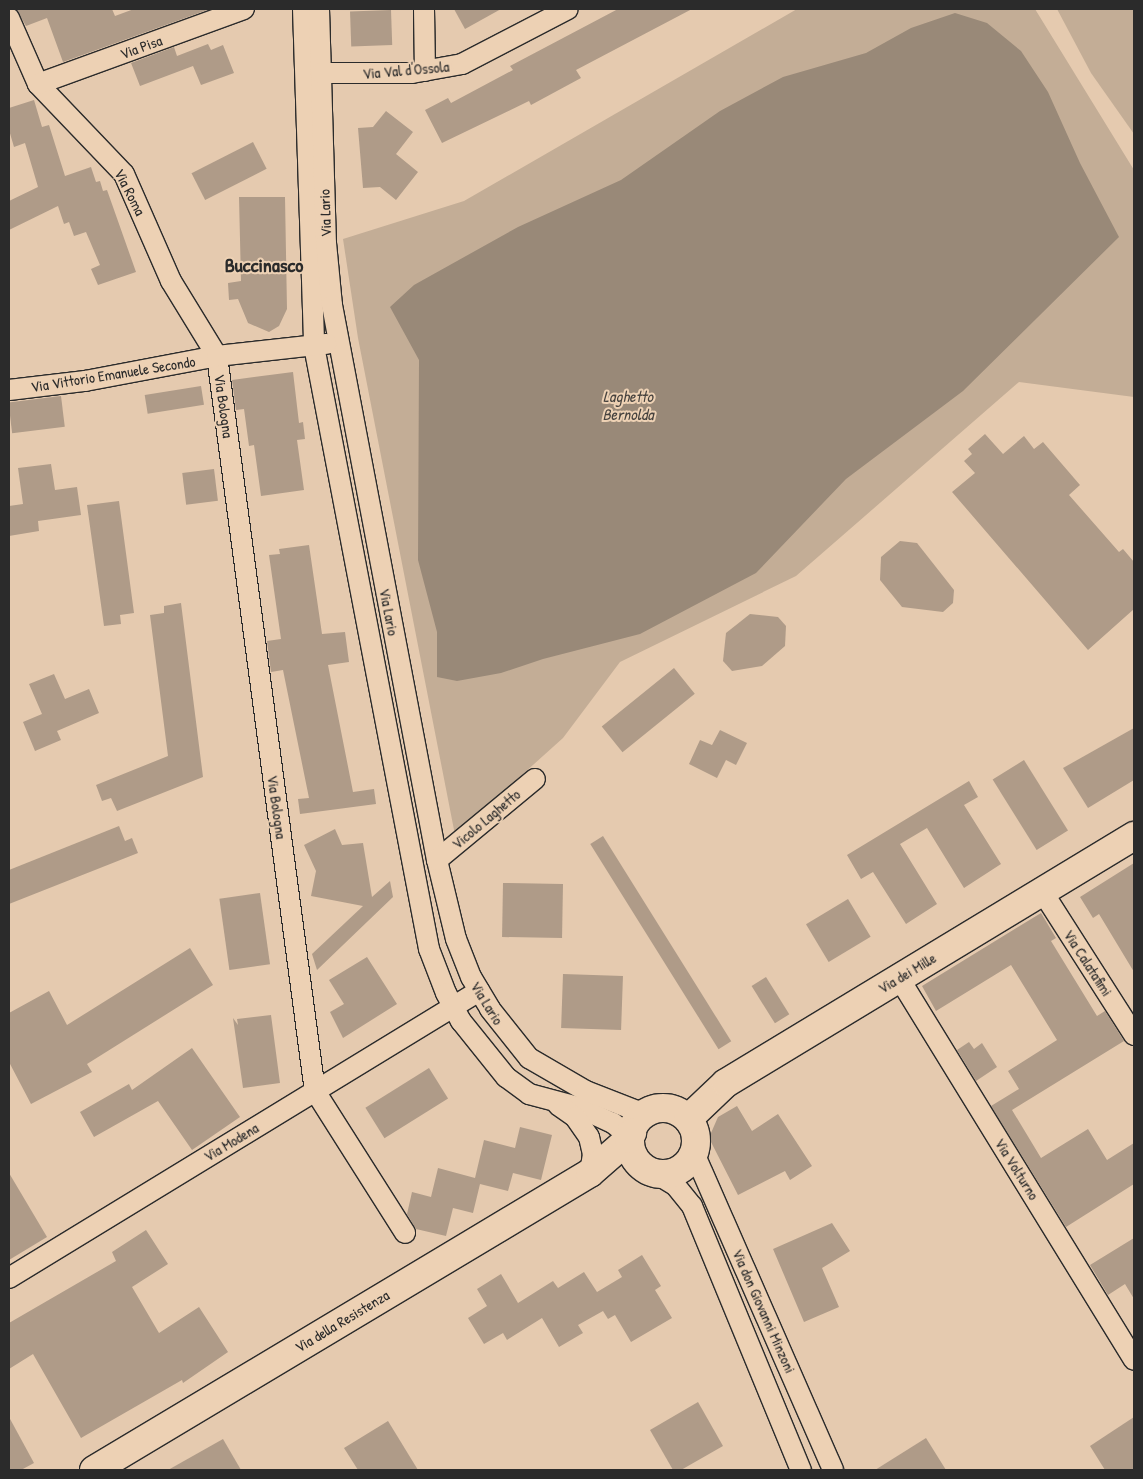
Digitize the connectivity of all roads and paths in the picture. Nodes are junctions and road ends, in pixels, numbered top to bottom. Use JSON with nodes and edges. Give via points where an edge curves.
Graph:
{"nodes":[{"id":1,"x":244,"y":9,"type":"edge"},
{"id":2,"x":303,"y":9,"type":"edge"},
{"id":3,"x":320,"y":9,"type":"edge"},
{"id":4,"x":424,"y":9,"type":"edge"},
{"id":5,"x":568,"y":9,"type":"edge"},
{"id":6,"x":9,"y":18,"type":"edge"},
{"id":7,"x":425,"y":71,"type":"junction"},
{"id":8,"x":321,"y":73,"type":"junction"},
{"id":9,"x":38,"y":84,"type":"junction"},
{"id":10,"x":338,"y":342,"type":"junction"},
{"id":11,"x":314,"y":346,"type":"junction"},
{"id":12,"x":218,"y":356,"type":"junction"},
{"id":13,"x":9,"y":390,"type":"edge"},
{"id":14,"x":536,"y":779,"type":"dead end"},
{"id":15,"x":1134,"y":836,"type":"edge"},
{"id":16,"x":437,"y":860,"type":"junction"},
{"id":17,"x":1042,"y":891,"type":"junction"},
{"id":18,"x":899,"y":978,"type":"junction"},
{"id":19,"x":479,"y":991,"type":"junction"},
{"id":20,"x":453,"y":1006,"type":"junction"},
{"id":21,"x":1134,"y":1035,"type":"edge"},
{"id":22,"x":315,"y":1091,"type":"junction"},
{"id":23,"x":544,"y":1099,"type":"junction"},
{"id":24,"x":651,"y":1110,"type":"junction"},
{"id":25,"x":688,"y":1119,"type":"junction"},
{"id":26,"x":631,"y":1140,"type":"junction"},
{"id":27,"x":694,"y":1153,"type":"junction"},
{"id":28,"x":653,"y":1172,"type":"junction"},
{"id":29,"x":590,"y":1173,"type":"junction"},
{"id":30,"x":405,"y":1233,"type":"dead end"},
{"id":31,"x":9,"y":1278,"type":"edge"},
{"id":32,"x":1134,"y":1360,"type":"edge"},
{"id":33,"x":94,"y":1470,"type":"edge"},
{"id":34,"x":801,"y":1470,"type":"edge"},
{"id":35,"x":833,"y":1470,"type":"edge"}],
"edges":[{"from":1,"to":9,"type":"street","name":"Via Pisa"},
{"from":2,"to":11,"type":"street","name":"Via Lario"},
{"from":3,"to":8,"type":"street","name":"Via Lario"},
{"from":4,"to":7,"type":"street"},
{"from":5,"to":7,"type":"street","name":"Via Val d'Ossola","via":[[474,59]]},
{"from":6,"to":9,"type":"street","name":"Via Roma"},
{"from":7,"to":8,"type":"street","name":"Via Val d'Ossola"},
{"from":8,"to":10,"type":"street","name":"Via Lario","via":[[326,243]]},
{"from":9,"to":12,"type":"street","name":"Via Roma","via":[[124,174],[171,281]]},
{"from":10,"to":11,"type":"street","name":"Via Vittorio Emanuele Secondo"},
{"from":10,"to":16,"type":"street","name":"Via Lario"},
{"from":11,"to":12,"type":"street","name":"Via Vittorio Emanuele Secondo"},
{"from":11,"to":20,"type":"street","name":"Via Lario","via":[[418,908],[434,964]]},
{"from":12,"to":13,"type":"street","name":"Via Vittorio Emanuele Secondo","via":[[68,383]]},
{"from":12,"to":22,"type":"street","name":"Via Bologna"},
{"from":14,"to":16,"type":"street","name":"Vicolo Laghetto"},
{"from":15,"to":17,"type":"street","name":"Via dei Mille"},
{"from":16,"to":19,"type":"street","name":"Via Lario","via":[[456,939]]},
{"from":17,"to":18,"type":"street","name":"Via dei Mille"},
{"from":17,"to":21,"type":"street","name":"Via Calatafimi"},
{"from":18,"to":25,"type":"street","name":"Via dei Mille","via":[[719,1087]]},
{"from":18,"to":32,"type":"street","name":"Via Volturno"},
{"from":19,"to":20,"type":"street","name":"Via Modena"},
{"from":19,"to":24,"type":"street","name":"Via Lario","via":[[514,1042],[538,1064],[586,1091],[637,1110]]},
{"from":20,"to":22,"type":"street","name":"Via Modena"},
{"from":20,"to":23,"type":"street","name":"Via Lario","via":[[481,1049],[506,1077],[529,1094]]},
{"from":22,"to":30,"type":"street","name":"Via Bologna"},
{"from":22,"to":31,"type":"street","name":"Via Modena"},
{"from":23,"to":26,"type":"street","name":"Via Lario","via":[[594,1113],[613,1123]]},
{"from":23,"to":29,"type":"street","name":"Via Lario","via":[[569,1112],[586,1132],[592,1149]]},
{"from":24,"to":25,"type":"street","via":[[668,1108]]},
{"from":24,"to":26,"type":"street","via":[[639,1119]]},
{"from":25,"to":27,"type":"street","via":[[696,1138]]},
{"from":26,"to":28,"type":"street","via":[[640,1164]]},
{"from":26,"to":29,"type":"street","name":"Via della Resistenza"},
{"from":27,"to":28,"type":"street","via":[[678,1170]]},
{"from":27,"to":35,"type":"street","name":"Via don Giovanni Minzoni"},
{"from":28,"to":29,"type":"street","name":"Via della Resistenza","via":[[618,1166]]},
{"from":28,"to":34,"type":"street","name":"Via don Giovanni Minzoni","via":[[680,1189],[692,1206]]},
{"from":29,"to":33,"type":"street","name":"Via della Resistenza"}]}
